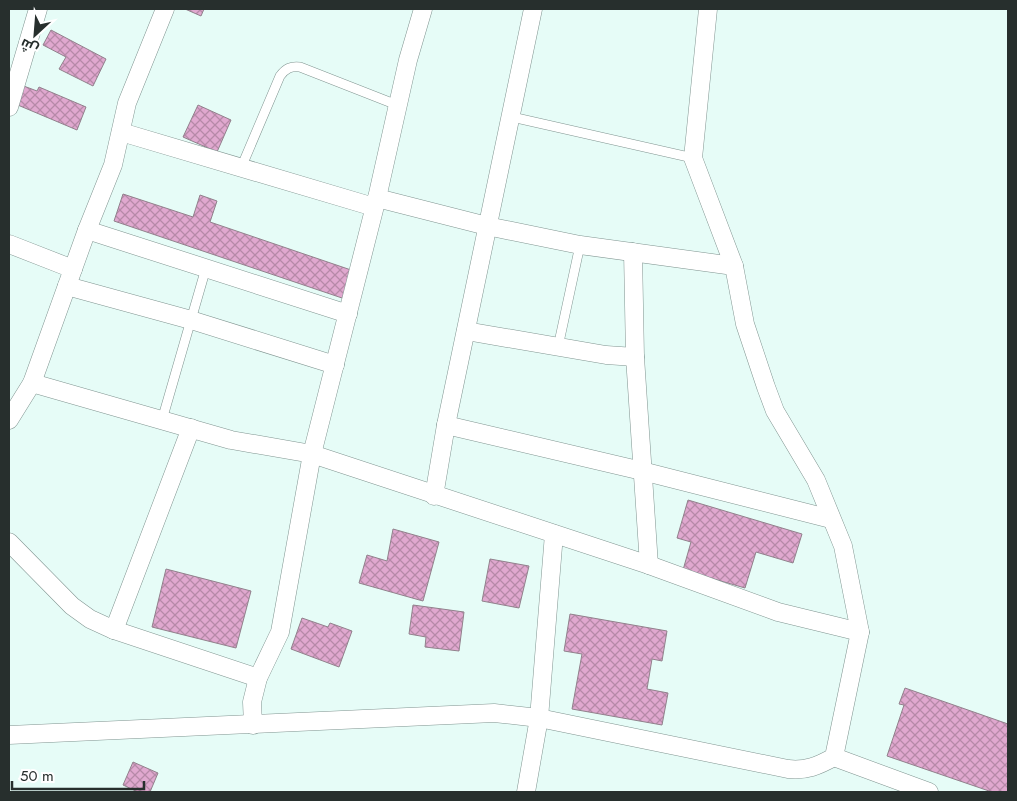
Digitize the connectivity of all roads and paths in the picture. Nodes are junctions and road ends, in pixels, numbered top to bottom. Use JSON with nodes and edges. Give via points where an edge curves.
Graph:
{"nodes":[{"id":1,"x":38,"y":9,"type":"edge"},
{"id":2,"x":165,"y":9,"type":"edge"},
{"id":3,"x":423,"y":9,"type":"edge"},
{"id":4,"x":533,"y":9,"type":"edge"},
{"id":5,"x":708,"y":9,"type":"edge"},
{"id":6,"x":397,"y":105,"type":"junction"},
{"id":7,"x":9,"y":107,"type":"edge"},
{"id":8,"x":512,"y":117,"type":"junction"},
{"id":9,"x":121,"y":132,"type":"junction"},
{"id":10,"x":693,"y":158,"type":"junction"},
{"id":11,"x":241,"y":168,"type":"junction"},
{"id":12,"x":376,"y":203,"type":"junction"},
{"id":13,"x":487,"y":226,"type":"junction"},
{"id":14,"x":87,"y":230,"type":"junction"},
{"id":15,"x":9,"y":244,"type":"edge"},
{"id":16,"x":580,"y":245,"type":"junction"},
{"id":17,"x":632,"y":252,"type":"junction"},
{"id":18,"x":734,"y":266,"type":"junction"},
{"id":19,"x":206,"y":268,"type":"junction"},
{"id":20,"x":70,"y":278,"type":"junction"},
{"id":21,"x":348,"y":314,"type":"junction"},
{"id":22,"x":191,"y":320,"type":"junction"},
{"id":23,"x":466,"y":331,"type":"junction"},
{"id":24,"x":558,"y":347,"type":"junction"},
{"id":25,"x":635,"y":357,"type":"junction"},
{"id":26,"x":335,"y":365,"type":"junction"},
{"id":27,"x":32,"y":383,"type":"junction"},
{"id":28,"x":9,"y":420,"type":"edge"},
{"id":29,"x":162,"y":420,"type":"junction"},
{"id":30,"x":446,"y":426,"type":"junction"},
{"id":31,"x":191,"y":428,"type":"junction"},
{"id":32,"x":312,"y":454,"type":"junction"},
{"id":33,"x":642,"y":471,"type":"junction"},
{"id":34,"x":434,"y":496,"type":"junction"},
{"id":35,"x":831,"y":519,"type":"junction"},
{"id":36,"x":554,"y":534,"type":"junction"},
{"id":37,"x":9,"y":542,"type":"edge"},
{"id":38,"x":649,"y":565,"type":"junction"},
{"id":39,"x":114,"y":630,"type":"junction"},
{"id":40,"x":860,"y":632,"type":"junction"},
{"id":41,"x":258,"y":678,"type":"junction"},
{"id":42,"x":539,"y":718,"type":"junction"},
{"id":43,"x":253,"y":725,"type":"junction"},
{"id":44,"x":9,"y":735,"type":"edge"},
{"id":45,"x":834,"y":757,"type":"junction"},
{"id":46,"x":526,"y":792,"type":"edge"},
{"id":47,"x":929,"y":792,"type":"edge"}],
"edges":[{"from":1,"to":7,"type":"street"},
{"from":2,"to":9,"type":"street","via":[[127,103]]},
{"from":3,"to":6,"type":"street"},
{"from":4,"to":8,"type":"street"},
{"from":5,"to":10,"type":"street"},
{"from":6,"to":11,"type":"lane","via":[[292,66],[280,76]]},
{"from":6,"to":12,"type":"street"},
{"from":8,"to":10,"type":"lane"},
{"from":8,"to":13,"type":"street"},
{"from":9,"to":11,"type":"street"},
{"from":9,"to":14,"type":"street","via":[[113,165]]},
{"from":10,"to":18,"type":"street"},
{"from":11,"to":12,"type":"street"},
{"from":12,"to":13,"type":"street"},
{"from":12,"to":21,"type":"street"},
{"from":13,"to":16,"type":"street"},
{"from":13,"to":23,"type":"street"},
{"from":14,"to":19,"type":"street"},
{"from":14,"to":20,"type":"street"},
{"from":15,"to":20,"type":"street"},
{"from":16,"to":17,"type":"street"},
{"from":16,"to":24,"type":"lane"},
{"from":17,"to":18,"type":"street"},
{"from":17,"to":25,"type":"street"},
{"from":18,"to":35,"type":"street","via":[[745,324],[775,411],[816,480]]},
{"from":19,"to":21,"type":"street"},
{"from":19,"to":22,"type":"lane"},
{"from":20,"to":22,"type":"street"},
{"from":20,"to":27,"type":"street"},
{"from":21,"to":26,"type":"street"},
{"from":22,"to":26,"type":"street"},
{"from":22,"to":29,"type":"lane"},
{"from":23,"to":24,"type":"street"},
{"from":23,"to":30,"type":"street"},
{"from":24,"to":25,"type":"street"},
{"from":25,"to":33,"type":"street"},
{"from":26,"to":32,"type":"street"},
{"from":27,"to":28,"type":"street"},
{"from":27,"to":29,"type":"street"},
{"from":29,"to":31,"type":"street"},
{"from":30,"to":33,"type":"street"},
{"from":30,"to":34,"type":"street"},
{"from":31,"to":32,"type":"street","via":[[231,440]]},
{"from":31,"to":39,"type":"street"},
{"from":32,"to":34,"type":"street"},
{"from":32,"to":41,"type":"street","via":[[280,632]]},
{"from":33,"to":35,"type":"street"},
{"from":33,"to":38,"type":"street"},
{"from":34,"to":36,"type":"street"},
{"from":35,"to":40,"type":"street","via":[[843,546]]},
{"from":36,"to":38,"type":"street"},
{"from":36,"to":42,"type":"street"},
{"from":37,"to":39,"type":"street","via":[[72,606]]},
{"from":38,"to":40,"type":"street","via":[[778,612]]},
{"from":39,"to":41,"type":"street"},
{"from":40,"to":45,"type":"street"},
{"from":41,"to":43,"type":"street","via":[[252,702]]},
{"from":42,"to":43,"type":"street","via":[[494,713]]},
{"from":42,"to":45,"type":"street","via":[[788,769],[816,767]]},
{"from":42,"to":46,"type":"street"},
{"from":43,"to":44,"type":"street"},
{"from":45,"to":47,"type":"street"}]}
